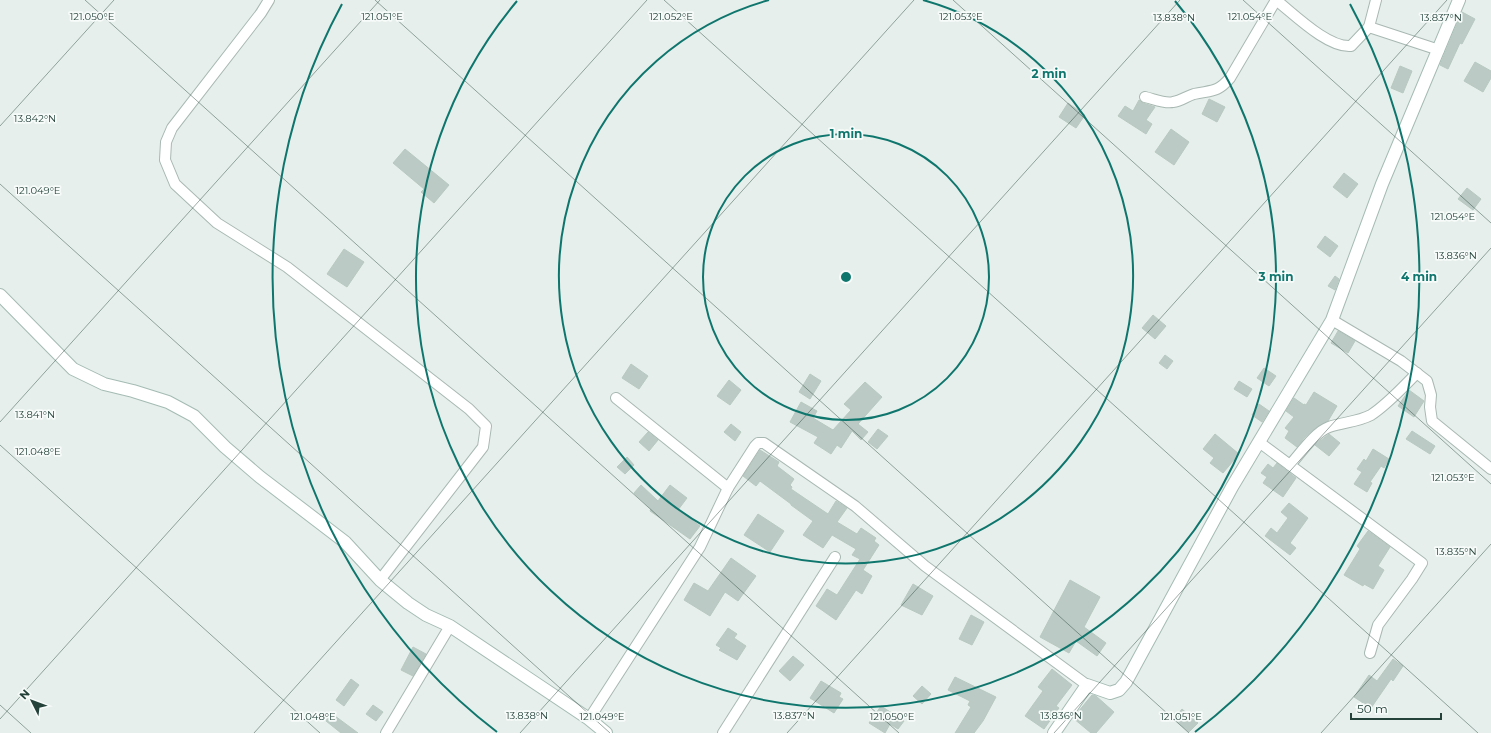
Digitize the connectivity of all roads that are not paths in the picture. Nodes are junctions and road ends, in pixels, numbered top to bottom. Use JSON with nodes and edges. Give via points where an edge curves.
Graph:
{"nodes":[{"id":1,"x":269,"y":0,"type":"edge"},
{"id":2,"x":1276,"y":0,"type":"edge"},
{"id":3,"x":1376,"y":0,"type":"edge"},
{"id":4,"x":1459,"y":0,"type":"edge"},
{"id":5,"x":1369,"y":27,"type":"junction"},
{"id":6,"x":1439,"y":50,"type":"junction"},
{"id":7,"x":1146,"y":97,"type":"dead end"},
{"id":8,"x":0,"y":295,"type":"edge"},
{"id":9,"x":1332,"y":320,"type":"junction"},
{"id":10,"x":1417,"y":374,"type":"junction"},
{"id":11,"x":616,"y":398,"type":"dead end"},
{"id":12,"x":1259,"y":442,"type":"junction"},
{"id":13,"x":1290,"y":465,"type":"junction"},
{"id":14,"x":1491,"y":469,"type":"edge"},
{"id":15,"x":728,"y":488,"type":"junction"},
{"id":16,"x":835,"y":557,"type":"dead end"},
{"id":17,"x":380,"y":580,"type":"junction"},
{"id":18,"x":450,"y":626,"type":"junction"},
{"id":19,"x":1370,"y":653,"type":"dead end"},
{"id":20,"x":1087,"y":686,"type":"junction"},
{"id":21,"x":589,"y":719,"type":"junction"},
{"id":22,"x":386,"y":733,"type":"edge"},
{"id":23,"x":606,"y":733,"type":"edge"},
{"id":24,"x":723,"y":733,"type":"edge"},
{"id":25,"x":1054,"y":733,"type":"edge"}],
"edges":[{"from":1,"to":17,"type":"street","via":[[261,14],[172,128],[166,142],[165,160],[175,184],[217,223],[287,267],[469,409],[486,426],[483,447]]},
{"from":2,"to":5,"type":"street","via":[[1321,36],[1336,44],[1351,46]]},
{"from":2,"to":7,"type":"street","via":[[1223,87],[1173,102]]},
{"from":3,"to":5,"type":"street"},
{"from":4,"to":6,"type":"street"},
{"from":5,"to":6,"type":"street"},
{"from":6,"to":9,"type":"street","via":[[1382,184]]},
{"from":8,"to":17,"type":"street","via":[[74,369],[104,384],[133,390],[168,402],[194,416],[260,477],[345,542]]},
{"from":9,"to":10,"type":"street","via":[[1401,361]]},
{"from":9,"to":12,"type":"street"},
{"from":10,"to":13,"type":"street","via":[[1371,414],[1323,430]]},
{"from":10,"to":14,"type":"street","via":[[1427,381],[1430,387],[1432,421]]},
{"from":11,"to":15,"type":"street"},
{"from":12,"to":13,"type":"street"},
{"from":12,"to":20,"type":"street","via":[[1126,682],[1119,690],[1110,693]]},
{"from":13,"to":19,"type":"street","via":[[1422,563],[1378,625]]},
{"from":15,"to":20,"type":"street","via":[[755,446],[764,443],[855,506],[925,566]]},
{"from":15,"to":21,"type":"street","via":[[700,547]]},
{"from":16,"to":24,"type":"street"},
{"from":17,"to":18,"type":"street","via":[[426,615]]},
{"from":18,"to":21,"type":"street"},
{"from":18,"to":22,"type":"street"},
{"from":20,"to":25,"type":"street"},
{"from":21,"to":23,"type":"street"}]}
